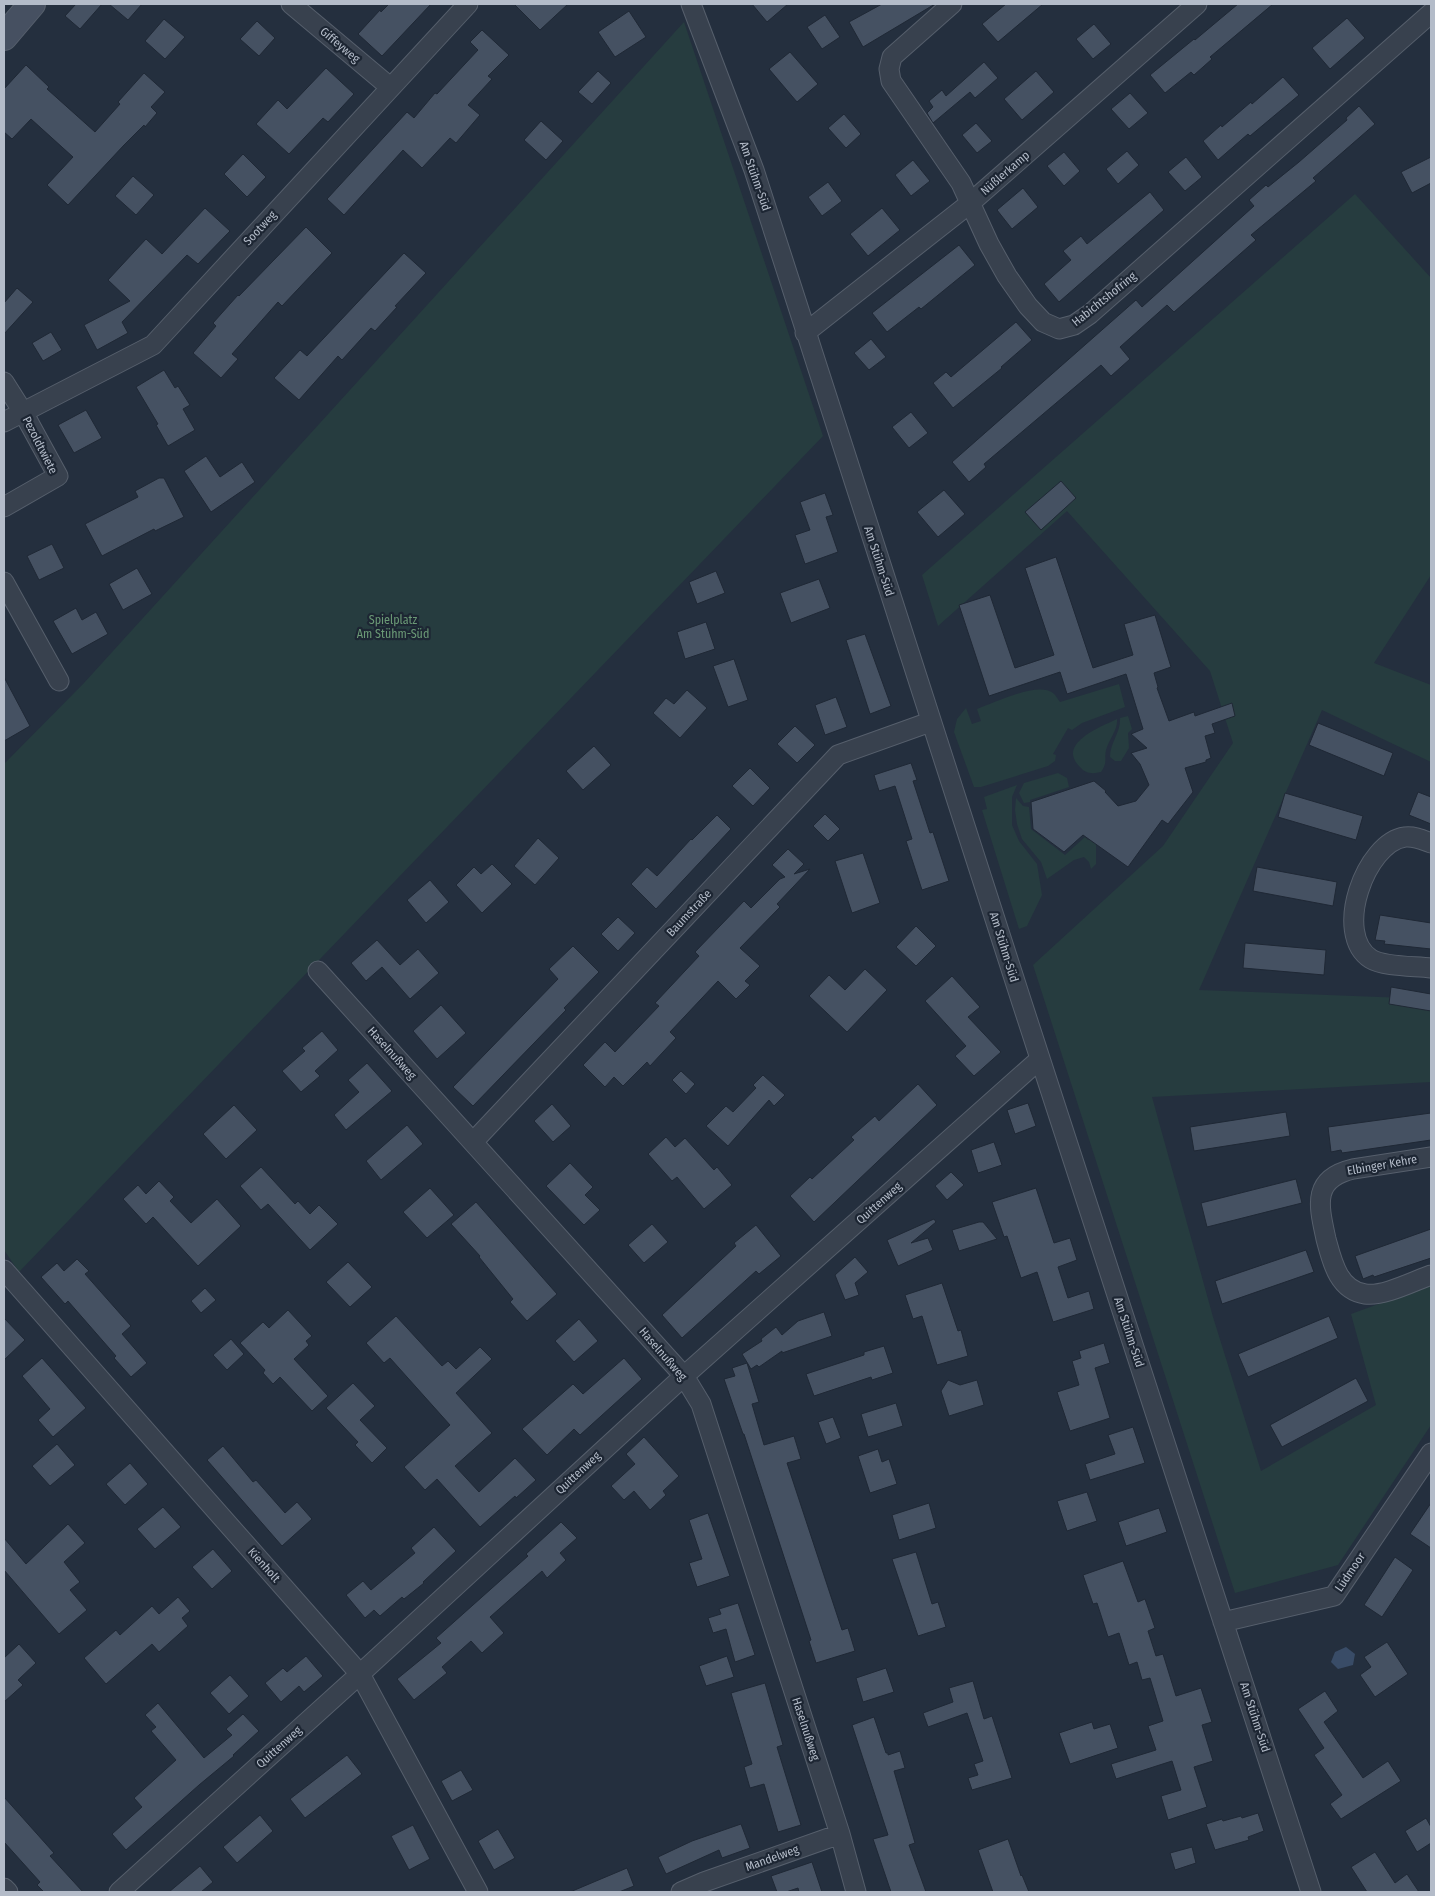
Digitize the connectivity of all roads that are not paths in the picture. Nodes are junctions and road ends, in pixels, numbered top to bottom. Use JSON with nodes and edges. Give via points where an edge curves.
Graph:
{"nodes":[{"id":1,"x":32,"y":4,"type":"edge"},
{"id":2,"x":291,"y":4,"type":"edge"},
{"id":3,"x":468,"y":4,"type":"edge"},
{"id":4,"x":691,"y":4,"type":"edge"},
{"id":5,"x":952,"y":4,"type":"edge"},
{"id":6,"x":1197,"y":4,"type":"edge"},
{"id":7,"x":1431,"y":13,"type":"edge"},
{"id":8,"x":4,"y":37,"type":"edge"},
{"id":9,"x":390,"y":87,"type":"junction"},
{"id":10,"x":969,"y":204,"type":"junction"},
{"id":11,"x":805,"y":333,"type":"junction"},
{"id":12,"x":4,"y":382,"type":"edge"},
{"id":13,"x":23,"y":412,"type":"junction"},
{"id":14,"x":4,"y":422,"type":"edge"},
{"id":15,"x":4,"y":507,"type":"edge"},
{"id":16,"x":4,"y":582,"type":"edge"},
{"id":17,"x":59,"y":680,"type":"dead end"},
{"id":18,"x":930,"y":722,"type":"junction"},
{"id":19,"x":1431,"y":843,"type":"edge"},
{"id":20,"x":1431,"y":968,"type":"edge"},
{"id":21,"x":318,"y":971,"type":"dead end"},
{"id":22,"x":1040,"y":1059,"type":"junction"},
{"id":23,"x":473,"y":1142,"type":"junction"},
{"id":24,"x":1431,"y":1157,"type":"edge"},
{"id":25,"x":1431,"y":1275,"type":"edge"},
{"id":26,"x":5,"y":1276,"type":"edge"},
{"id":27,"x":684,"y":1376,"type":"junction"},
{"id":28,"x":1431,"y":1453,"type":"edge"},
{"id":29,"x":1223,"y":1622,"type":"junction"},
{"id":30,"x":360,"y":1674,"type":"junction"},
{"id":31,"x":840,"y":1834,"type":"junction"},
{"id":32,"x":706,"y":1887,"type":"edge"},
{"id":33,"x":4,"y":1888,"type":"edge"},
{"id":34,"x":8,"y":1892,"type":"edge"},
{"id":35,"x":119,"y":1892,"type":"edge"},
{"id":36,"x":478,"y":1892,"type":"edge"},
{"id":37,"x":681,"y":1892,"type":"edge"},
{"id":38,"x":856,"y":1892,"type":"edge"},
{"id":39,"x":1311,"y":1892,"type":"edge"}],
"edges":[{"from":1,"to":8,"type":"street"},
{"from":2,"to":9,"type":"street","name":"Giffeyweg"},
{"from":3,"to":9,"type":"street","name":"Sootweg"},
{"from":4,"to":11,"type":"street","name":"Am Stühm-Süd","via":[[754,170]]},
{"from":5,"to":10,"type":"street","name":"Habichtshofring","via":[[895,54],[889,75],[893,86],[961,183]]},
{"from":6,"to":10,"type":"street","name":"Nüßlerkamp"},
{"from":7,"to":10,"type":"street","name":"Habichtshofring","via":[[1097,307],[1068,328],[1048,325],[1028,306],[1007,276]]},
{"from":9,"to":13,"type":"street","name":"Sootweg","via":[[153,345]]},
{"from":10,"to":11,"type":"street","name":"Nüßlerkamp"},
{"from":11,"to":18,"type":"street","name":"Am Stühm-Süd"},
{"from":12,"to":13,"type":"street","name":"Pezoldtwiete"},
{"from":13,"to":14,"type":"street","name":"Pezoldtwiete"},
{"from":13,"to":15,"type":"street","name":"Pezoldtwiete","via":[[58,476]]},
{"from":16,"to":17,"type":"street"},
{"from":18,"to":22,"type":"street","name":"Am Stühm-Süd"},
{"from":18,"to":23,"type":"street","name":"Baumstraße","via":[[838,755]]},
{"from":19,"to":20,"type":"street","via":[[1405,837],[1381,850],[1359,892],[1352,921],[1355,940],[1372,960]]},
{"from":21,"to":23,"type":"street","name":"Haselnußweg"},
{"from":22,"to":27,"type":"street","name":"Quittenweg"},
{"from":22,"to":29,"type":"street","name":"Am Stühm-Süd"},
{"from":23,"to":27,"type":"street","name":"Haselnußweg"},
{"from":24,"to":25,"type":"street","name":"Elbinger Kehre","via":[[1341,1172],[1326,1184],[1319,1207],[1333,1266],[1352,1289],[1364,1294],[1378,1294]]},
{"from":26,"to":30,"type":"street","name":"Kienholt"},
{"from":27,"to":30,"type":"street","name":"Quittenweg"},
{"from":27,"to":31,"type":"street","name":"Haselnußweg","via":[[701,1404]]},
{"from":28,"to":29,"type":"street","name":"Lüdmoor","via":[[1334,1596]]},
{"from":29,"to":39,"type":"street","name":"Am Stühm-Süd"},
{"from":30,"to":35,"type":"street","name":"Quittenweg"},
{"from":30,"to":36,"type":"street","name":"Kienholt"},
{"from":31,"to":32,"type":"street","name":"Mandelweg"},
{"from":31,"to":38,"type":"street","name":"Haselnußweg"},
{"from":32,"to":37,"type":"street","name":"Mandelweg"},
{"from":33,"to":34,"type":"street"}]}
